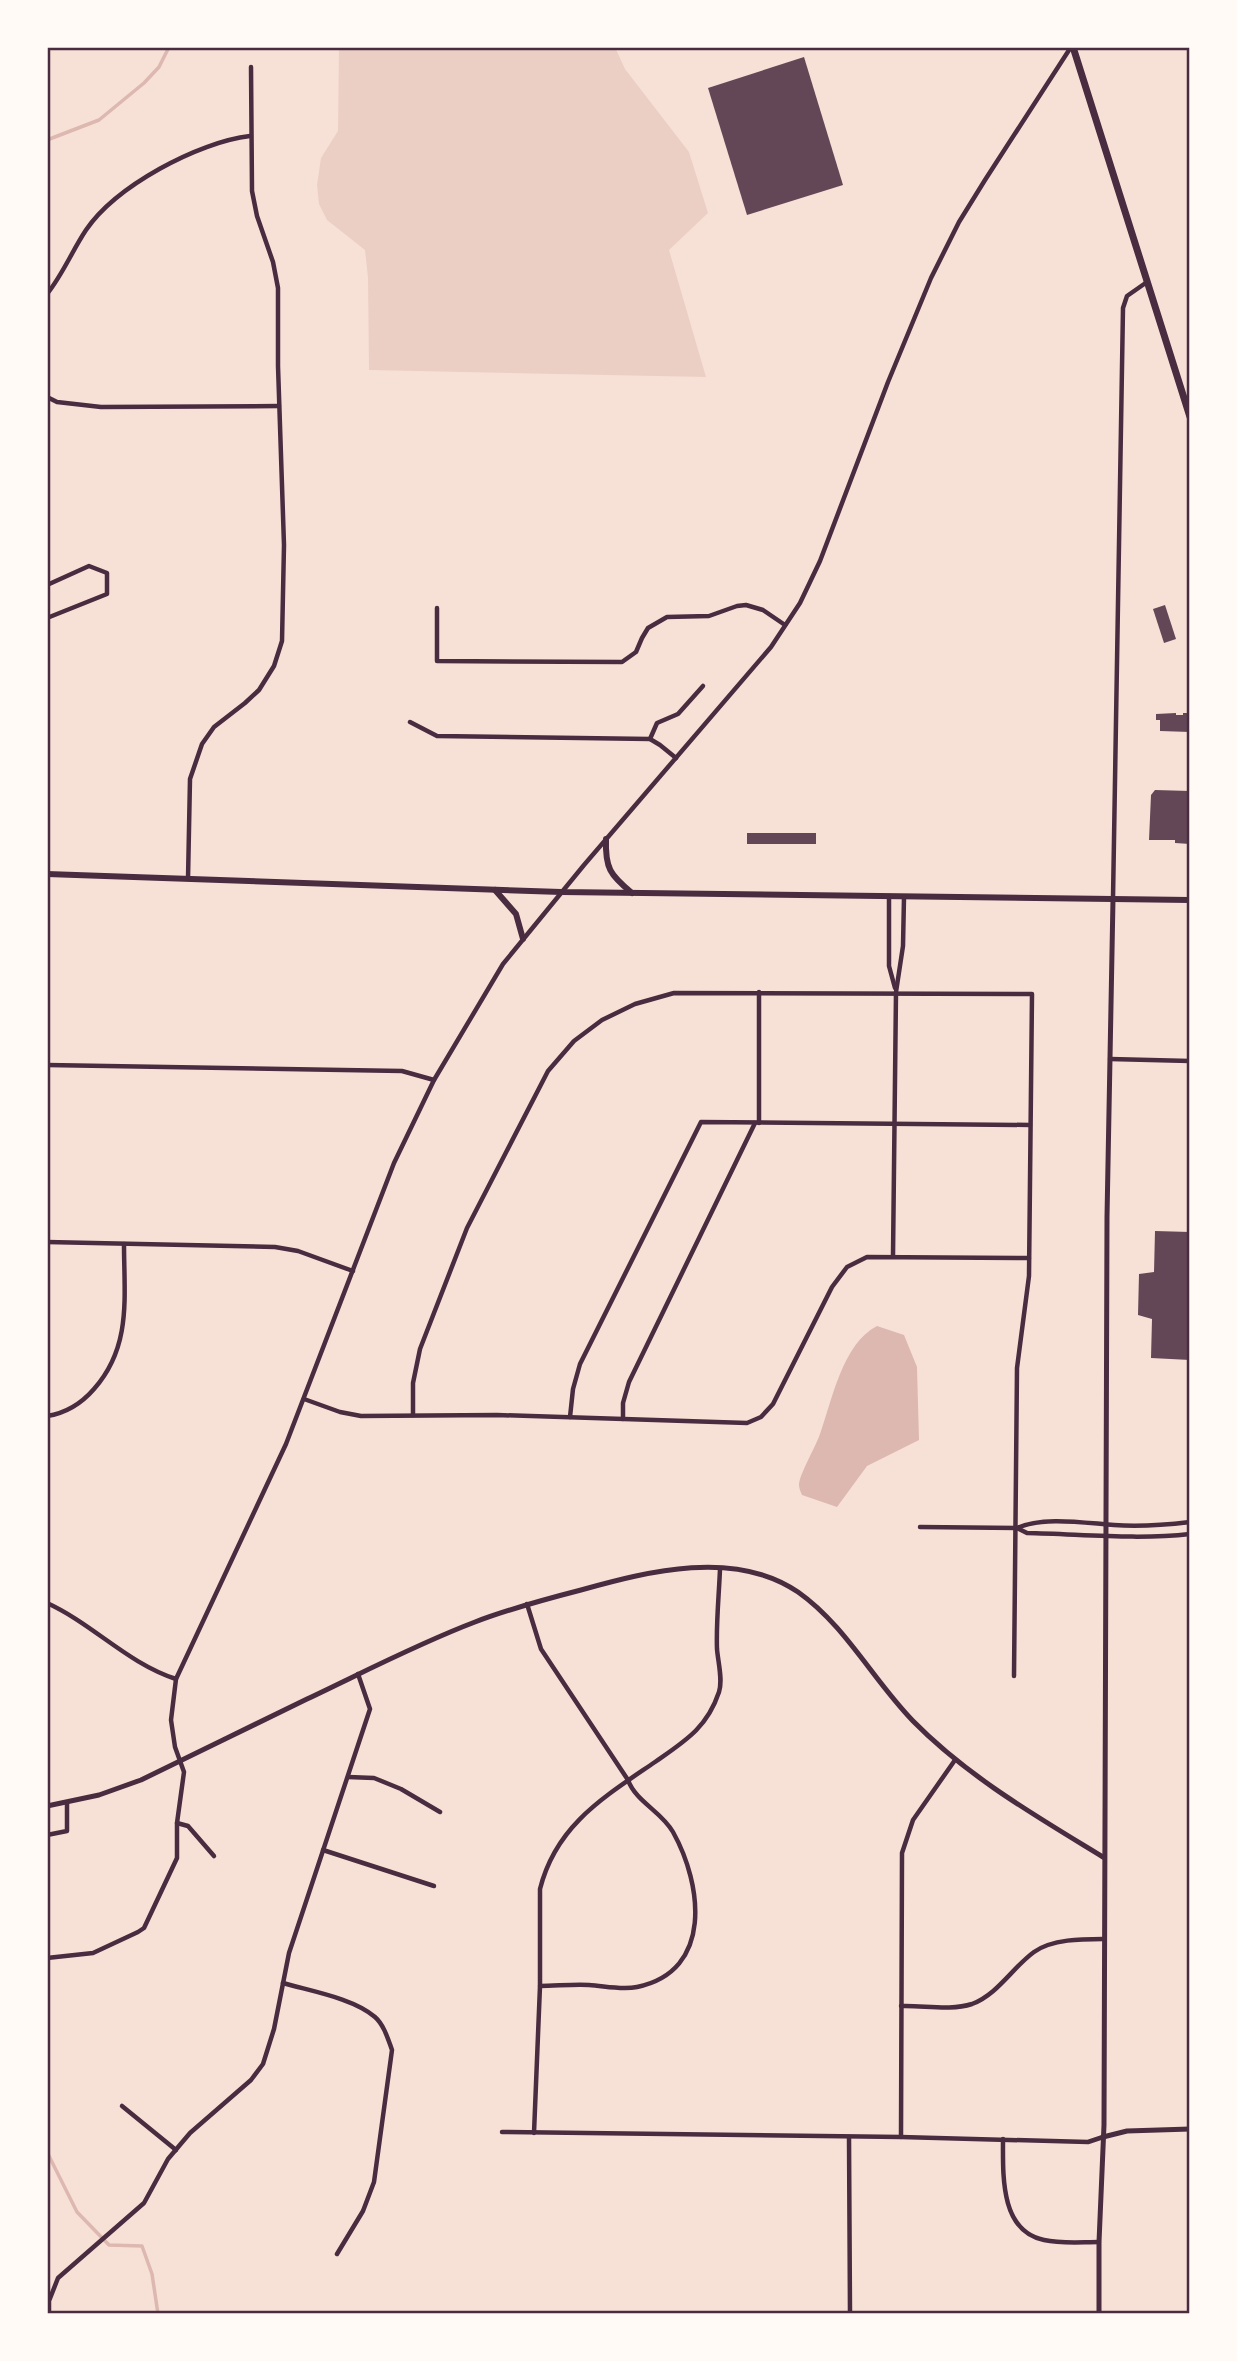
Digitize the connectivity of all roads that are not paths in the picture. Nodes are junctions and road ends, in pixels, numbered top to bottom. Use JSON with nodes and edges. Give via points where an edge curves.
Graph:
{"nodes":[{"id":1,"x":1072,"y":47,"type":"edge"},
{"id":2,"x":251,"y":67,"type":"dead end"},
{"id":3,"x":250,"y":136,"type":"junction"},
{"id":4,"x":1147,"y":282,"type":"junction"},
{"id":5,"x":47,"y":294,"type":"edge"},
{"id":6,"x":47,"y":397,"type":"edge"},
{"id":7,"x":279,"y":406,"type":"junction"},
{"id":8,"x":1190,"y":417,"type":"edge"},
{"id":9,"x":47,"y":585,"type":"edge"},
{"id":10,"x":437,"y":608,"type":"dead end"},
{"id":11,"x":47,"y":618,"type":"edge"},
{"id":12,"x":785,"y":625,"type":"junction"},
{"id":13,"x":703,"y":686,"type":"dead end"},
{"id":14,"x":410,"y":722,"type":"dead end"},
{"id":15,"x":650,"y":739,"type":"junction"},
{"id":16,"x":676,"y":758,"type":"junction"},
{"id":17,"x":606,"y":839,"type":"junction"},
{"id":18,"x":47,"y":874,"type":"edge"},
{"id":19,"x":188,"y":879,"type":"junction"},
{"id":20,"x":495,"y":890,"type":"junction"},
{"id":21,"x":561,"y":892,"type":"junction"},
{"id":22,"x":632,"y":893,"type":"junction"},
{"id":23,"x":889,"y":897,"type":"junction"},
{"id":24,"x":904,"y":897,"type":"junction"},
{"id":25,"x":1113,"y":899,"type":"junction"},
{"id":26,"x":1190,"y":900,"type":"edge"},
{"id":27,"x":523,"y":939,"type":"junction"},
{"id":28,"x":759,"y":992,"type":"junction"},
{"id":29,"x":896,"y":992,"type":"junction"},
{"id":30,"x":1109,"y":1059,"type":"junction"},
{"id":31,"x":1190,"y":1061,"type":"edge"},
{"id":32,"x":47,"y":1065,"type":"edge"},
{"id":33,"x":434,"y":1080,"type":"junction"},
{"id":34,"x":757,"y":1124,"type":"junction"},
{"id":35,"x":894,"y":1125,"type":"junction"},
{"id":36,"x":1030,"y":1125,"type":"junction"},
{"id":37,"x":47,"y":1242,"type":"edge"},
{"id":38,"x":124,"y":1244,"type":"junction"},
{"id":39,"x":893,"y":1256,"type":"junction"},
{"id":40,"x":1029,"y":1258,"type":"junction"},
{"id":41,"x":353,"y":1270,"type":"junction"},
{"id":42,"x":304,"y":1399,"type":"junction"},
{"id":43,"x":413,"y":1415,"type":"junction"},
{"id":44,"x":47,"y":1416,"type":"edge"},
{"id":45,"x":570,"y":1417,"type":"junction"},
{"id":46,"x":623,"y":1419,"type":"junction"},
{"id":47,"x":1058,"y":1522,"type":"junction"},
{"id":48,"x":1190,"y":1522,"type":"edge"},
{"id":49,"x":1106,"y":1524,"type":"junction"},
{"id":50,"x":920,"y":1527,"type":"dead end"},
{"id":51,"x":1017,"y":1528,"type":"junction"},
{"id":52,"x":1058,"y":1534,"type":"junction"},
{"id":53,"x":1190,"y":1534,"type":"edge"},
{"id":54,"x":1106,"y":1536,"type":"junction"},
{"id":55,"x":720,"y":1569,"type":"junction"},
{"id":56,"x":47,"y":1603,"type":"edge"},
{"id":57,"x":527,"y":1604,"type":"junction"},
{"id":58,"x":358,"y":1674,"type":"junction"},
{"id":59,"x":1014,"y":1675,"type":"dead end"},
{"id":60,"x":176,"y":1679,"type":"junction"},
{"id":61,"x":180,"y":1760,"type":"junction"},
{"id":62,"x":955,"y":1760,"type":"junction"},
{"id":63,"x":348,"y":1777,"type":"junction"},
{"id":64,"x":628,"y":1780,"type":"junction"},
{"id":65,"x":66,"y":1803,"type":"junction"},
{"id":66,"x":47,"y":1806,"type":"edge"},
{"id":67,"x":440,"y":1812,"type":"dead end"},
{"id":68,"x":177,"y":1823,"type":"junction"},
{"id":69,"x":47,"y":1835,"type":"edge"},
{"id":70,"x":323,"y":1850,"type":"junction"},
{"id":71,"x":214,"y":1856,"type":"dead end"},
{"id":72,"x":1103,"y":1857,"type":"junction"},
{"id":73,"x":434,"y":1886,"type":"dead end"},
{"id":74,"x":1103,"y":1940,"type":"junction"},
{"id":75,"x":47,"y":1958,"type":"edge"},
{"id":76,"x":283,"y":1983,"type":"junction"},
{"id":77,"x":540,"y":1986,"type":"junction"},
{"id":78,"x":901,"y":2006,"type":"junction"},
{"id":79,"x":122,"y":2106,"type":"dead end"},
{"id":80,"x":1190,"y":2129,"type":"edge"},
{"id":81,"x":502,"y":2132,"type":"dead end"},
{"id":82,"x":534,"y":2133,"type":"junction"},
{"id":83,"x":849,"y":2137,"type":"junction"},
{"id":84,"x":901,"y":2137,"type":"junction"},
{"id":85,"x":1103,"y":2137,"type":"junction"},
{"id":86,"x":1003,"y":2139,"type":"junction"},
{"id":87,"x":176,"y":2150,"type":"junction"},
{"id":88,"x":1099,"y":2242,"type":"junction"},
{"id":89,"x":337,"y":2253,"type":"dead end"},
{"id":90,"x":49,"y":2314,"type":"edge"},
{"id":91,"x":850,"y":2314,"type":"edge"},
{"id":92,"x":1099,"y":2314,"type":"edge"}],
"edges":[{"from":1,"to":4,"type":"main road"},
{"from":1,"to":12,"type":"street","via":[[978,190],[931,278],[818,567]]},
{"from":2,"to":3,"type":"street"},
{"from":3,"to":5,"type":"street","via":[[192,152],[109,204],[87,229]]},
{"from":3,"to":7,"type":"street","via":[[252,191],[278,288]]},
{"from":4,"to":8,"type":"main road"},
{"from":4,"to":25,"type":"street","via":[[1127,296],[1123,308]]},
{"from":6,"to":7,"type":"street","via":[[101,407]]},
{"from":7,"to":19,"type":"street","via":[[282,641],[259,690],[214,727],[202,744],[190,779]]},
{"from":9,"to":11,"type":"street","via":[[89,566],[107,573],[107,594]]},
{"from":10,"to":12,"type":"street","via":[[437,661],[626,661],[639,649],[648,628],[662,619],[709,615],[741,605],[763,610]]},
{"from":12,"to":16,"type":"street"},
{"from":13,"to":15,"type":"street","via":[[678,714],[657,723]]},
{"from":14,"to":15,"type":"street","via":[[437,736]]},
{"from":15,"to":16,"type":"street"},
{"from":16,"to":17,"type":"street"},
{"from":17,"to":21,"type":"street"},
{"from":17,"to":22,"type":"main road","via":[[609,870]]},
{"from":18,"to":19,"type":"main road"},
{"from":19,"to":20,"type":"main road"},
{"from":20,"to":21,"type":"main road"},
{"from":20,"to":27,"type":"main road","via":[[516,914]]},
{"from":21,"to":22,"type":"main road"},
{"from":21,"to":27,"type":"street"},
{"from":22,"to":23,"type":"main road"},
{"from":23,"to":24,"type":"main road"},
{"from":23,"to":29,"type":"street","via":[[889,966]]},
{"from":24,"to":25,"type":"main road"},
{"from":24,"to":29,"type":"street"},
{"from":25,"to":26,"type":"main road"},
{"from":25,"to":30,"type":"street"},
{"from":27,"to":33,"type":"street","via":[[503,964]]},
{"from":28,"to":29,"type":"street"},
{"from":28,"to":34,"type":"street"},
{"from":28,"to":43,"type":"street","via":[[674,993],[635,1004],[588,1029],[554,1063],[467,1228],[420,1349]]},
{"from":29,"to":35,"type":"street"},
{"from":29,"to":36,"type":"street","via":[[1032,994]]},
{"from":30,"to":31,"type":"street"},
{"from":30,"to":49,"type":"street"},
{"from":32,"to":33,"type":"street","via":[[402,1071]]},
{"from":33,"to":41,"type":"street","via":[[394,1163]]},
{"from":34,"to":35,"type":"street"},
{"from":34,"to":45,"type":"street","via":[[701,1122],[580,1364]]},
{"from":34,"to":46,"type":"street","via":[[629,1382]]},
{"from":35,"to":36,"type":"street"},
{"from":35,"to":39,"type":"street"},
{"from":36,"to":40,"type":"street"},
{"from":37,"to":38,"type":"street"},
{"from":38,"to":41,"type":"street","via":[[275,1247]]},
{"from":38,"to":44,"type":"street","via":[[124,1319],[113,1364],[83,1401]]},
{"from":39,"to":40,"type":"street"},
{"from":39,"to":46,"type":"street","via":[[860,1259],[842,1273],[777,1398],[761,1417],[738,1424]]},
{"from":40,"to":51,"type":"street","via":[[1017,1368]]},
{"from":41,"to":42,"type":"street"},
{"from":42,"to":43,"type":"street","via":[[351,1415]]},
{"from":42,"to":60,"type":"street"},
{"from":43,"to":45,"type":"street"},
{"from":45,"to":46,"type":"street"},
{"from":47,"to":49,"type":"street"},
{"from":47,"to":51,"type":"street","via":[[1028,1522]]},
{"from":47,"to":52,"type":"street"},
{"from":48,"to":49,"type":"street"},
{"from":49,"to":54,"type":"street"},
{"from":50,"to":51,"type":"street"},
{"from":51,"to":52,"type":"street"},
{"from":51,"to":59,"type":"street"},
{"from":52,"to":54,"type":"street"},
{"from":53,"to":54,"type":"street"},
{"from":54,"to":72,"type":"street"},
{"from":55,"to":57,"type":"street","via":[[665,1569]]},
{"from":55,"to":62,"type":"street","via":[[769,1576],[811,1602],[900,1706]]},
{"from":55,"to":64,"type":"street","via":[[720,1689],[709,1715],[693,1736]]},
{"from":56,"to":60,"type":"street","via":[[135,1661]]},
{"from":57,"to":58,"type":"street","via":[[457,1629]]},
{"from":57,"to":64,"type":"street","via":[[541,1649]]},
{"from":58,"to":61,"type":"street"},
{"from":58,"to":63,"type":"street","via":[[370,1709]]},
{"from":60,"to":61,"type":"street","via":[[171,1720]]},
{"from":61,"to":65,"type":"street","via":[[120,1788]]},
{"from":61,"to":68,"type":"street","via":[[184,1772]]},
{"from":62,"to":72,"type":"street"},
{"from":62,"to":78,"type":"street","via":[[913,1820],[902,1853]]},
{"from":63,"to":67,"type":"street","via":[[374,1778]]},
{"from":63,"to":70,"type":"street"},
{"from":64,"to":77,"type":"street","via":[[576,1821],[549,1859],[540,1889]]},
{"from":64,"to":77,"type":"street","via":[[632,1792],[671,1828],[690,1871],[696,1902],[689,1948],[665,1975],[637,1987]]},
{"from":65,"to":66,"type":"street"},
{"from":65,"to":69,"type":"street","via":[[67,1831]]},
{"from":68,"to":71,"type":"street","via":[[188,1826]]},
{"from":68,"to":75,"type":"street","via":[[177,1858],[144,1928],[93,1953]]},
{"from":70,"to":73,"type":"street"},
{"from":70,"to":76,"type":"street"},
{"from":72,"to":74,"type":"street"},
{"from":74,"to":78,"type":"street","via":[[1061,1942],[1036,1950],[972,2004]]},
{"from":74,"to":85,"type":"street"},
{"from":76,"to":87,"type":"street","via":[[263,2064]]},
{"from":76,"to":89,"type":"street","via":[[356,2005],[376,2017],[392,2050],[374,2182],[363,2211]]},
{"from":77,"to":82,"type":"street"},
{"from":78,"to":84,"type":"street"},
{"from":79,"to":87,"type":"street"},
{"from":80,"to":85,"type":"street","via":[[1127,2131]]},
{"from":81,"to":82,"type":"street"},
{"from":82,"to":83,"type":"street"},
{"from":83,"to":84,"type":"street"},
{"from":83,"to":91,"type":"street"},
{"from":84,"to":86,"type":"street"},
{"from":85,"to":86,"type":"street","via":[[1088,2141]]},
{"from":85,"to":88,"type":"street"},
{"from":86,"to":88,"type":"street","via":[[1003,2177],[1018,2227],[1043,2240]]},
{"from":87,"to":90,"type":"street","via":[[144,2203],[58,2278]]},
{"from":88,"to":92,"type":"street"}]}
